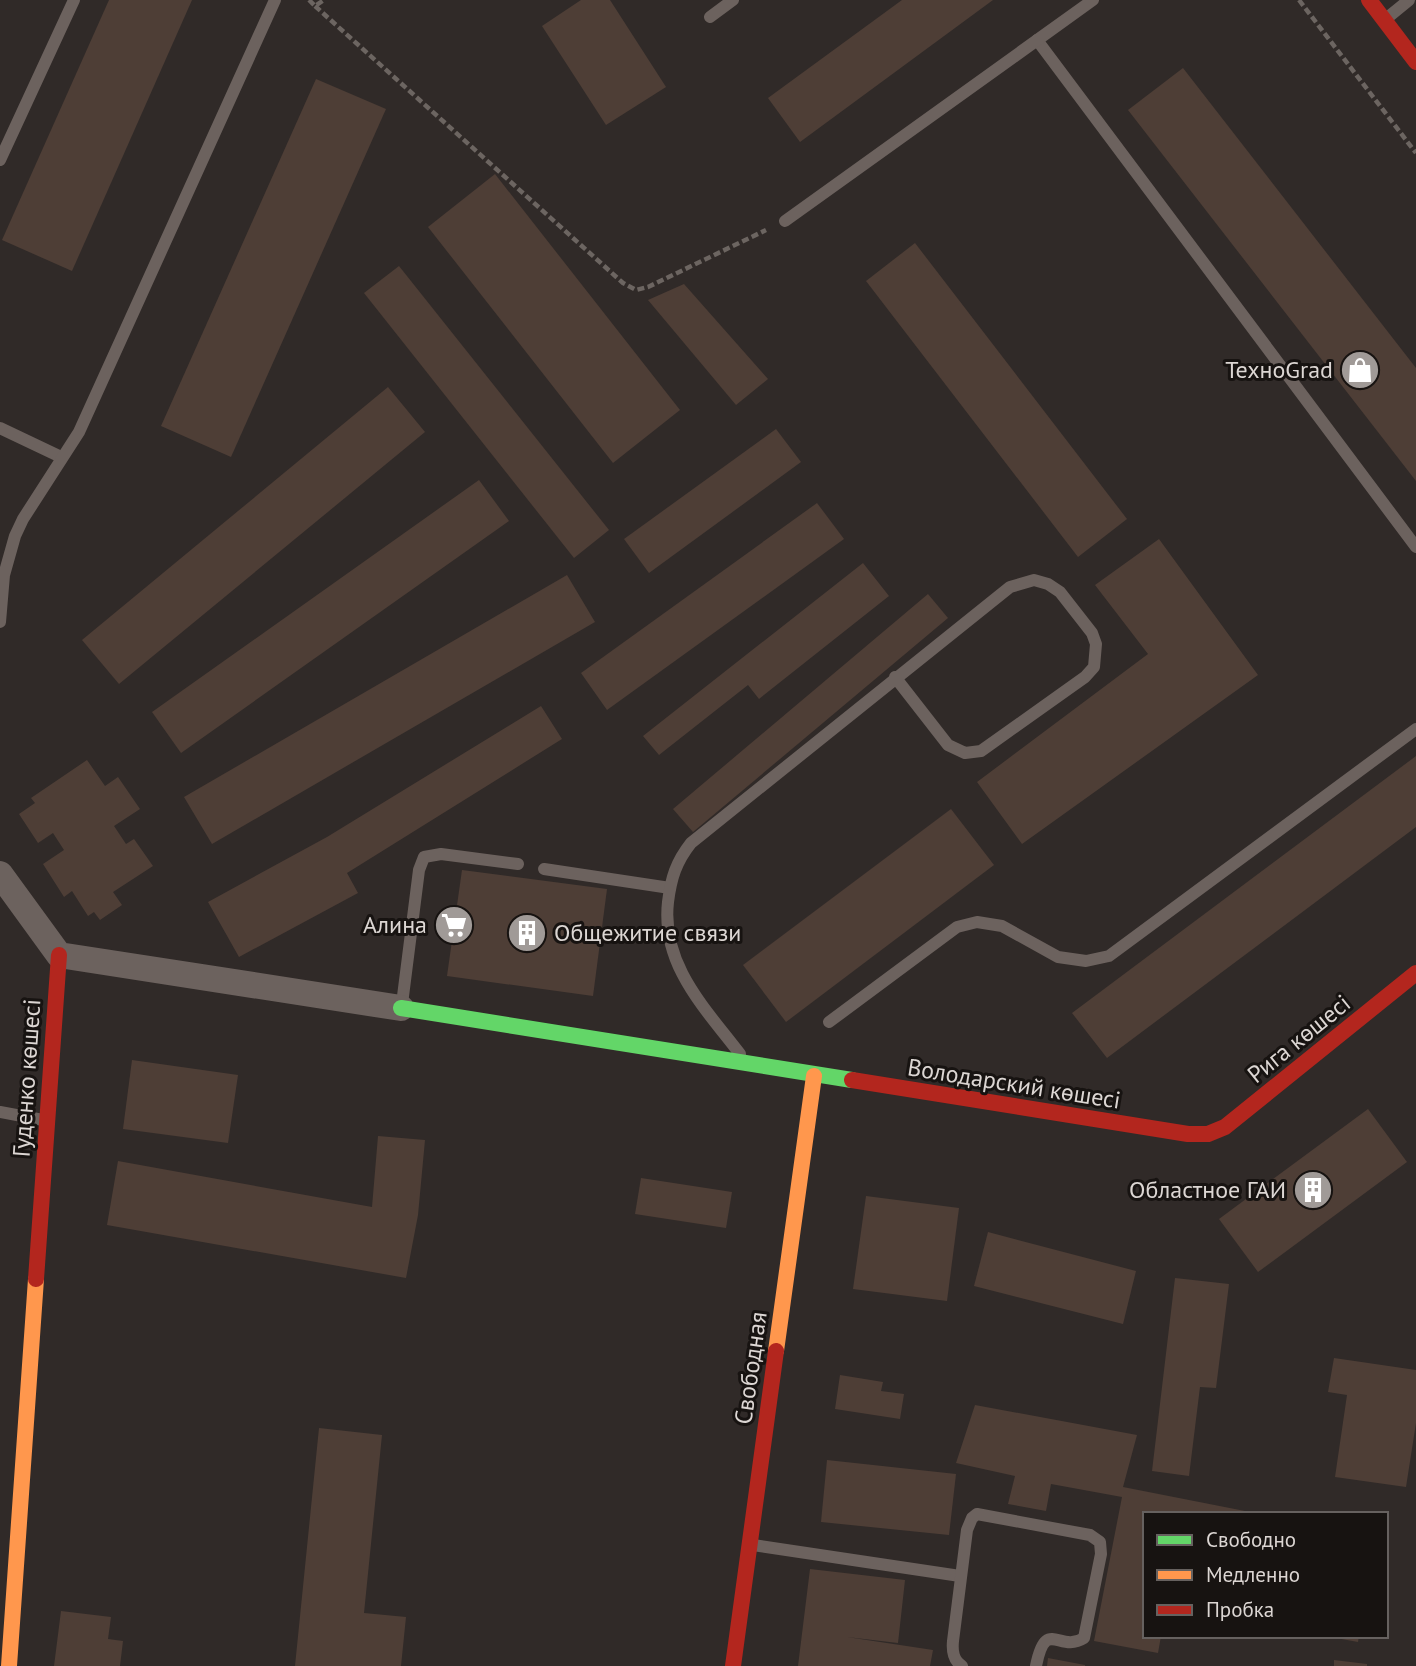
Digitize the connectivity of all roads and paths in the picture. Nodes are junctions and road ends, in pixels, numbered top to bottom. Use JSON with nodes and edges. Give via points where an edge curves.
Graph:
{"nodes":[{"id":1,"x":74,"y":0,"type":"edge"},
{"id":2,"x":275,"y":0,"type":"edge"},
{"id":3,"x":309,"y":0,"type":"edge"},
{"id":4,"x":324,"y":0,"type":"edge"},
{"id":5,"x":733,"y":0,"type":"edge"},
{"id":6,"x":1093,"y":0,"type":"edge"},
{"id":7,"x":1299,"y":0,"type":"edge"},
{"id":8,"x":1369,"y":0,"type":"edge"},
{"id":9,"x":1409,"y":0,"type":"edge"},
{"id":10,"x":315,"y":6,"type":"junction"},
{"id":11,"x":710,"y":17,"type":"dead end"},
{"id":12,"x":1384,"y":20,"type":"junction"},
{"id":13,"x":1037,"y":40,"type":"junction"},
{"id":14,"x":1416,"y":62,"type":"edge"},
{"id":15,"x":1416,"y":153,"type":"edge"},
{"id":16,"x":1,"y":160,"type":"edge"},
{"id":17,"x":785,"y":221,"type":"joint"},
{"id":18,"x":0,"y":428,"type":"edge"},
{"id":19,"x":61,"y":457,"type":"junction"},
{"id":20,"x":1416,"y":547,"type":"edge"},
{"id":21,"x":0,"y":622,"type":"edge"},
{"id":22,"x":895,"y":677,"type":"junction"},
{"id":23,"x":1416,"y":729,"type":"edge"},
{"id":24,"x":518,"y":864,"type":"dead end"},
{"id":25,"x":544,"y":869,"type":"dead end"},
{"id":26,"x":0,"y":874,"type":"edge"},
{"id":27,"x":670,"y":888,"type":"junction"},
{"id":28,"x":59,"y":955,"type":"junction"},
{"id":29,"x":1416,"y":973,"type":"edge"},
{"id":30,"x":401,"y":1008,"type":"junction"},
{"id":31,"x":829,"y":1021,"type":"dead end"},
{"id":32,"x":749,"y":1065,"type":"junction"},
{"id":33,"x":814,"y":1076,"type":"junction"},
{"id":34,"x":0,"y":1112,"type":"edge"},
{"id":35,"x":47,"y":1120,"type":"junction"},
{"id":36,"x":1208,"y":1134,"type":"joint"},
{"id":37,"x":750,"y":1545,"type":"junction"},
{"id":38,"x":960,"y":1576,"type":"junction"},
{"id":39,"x":9,"y":1666,"type":"edge"},
{"id":40,"x":733,"y":1666,"type":"edge"},
{"id":41,"x":962,"y":1666,"type":"edge"},
{"id":42,"x":1037,"y":1666,"type":"edge"}],
"edges":[{"from":1,"to":16,"type":"lane"},
{"from":2,"to":19,"type":"lane","via":[[79,432]]},
{"from":3,"to":10,"type":"path"},
{"from":4,"to":10,"type":"path"},
{"from":5,"to":11,"type":"lane"},
{"from":6,"to":13,"type":"lane"},
{"from":7,"to":15,"type":"path"},
{"from":8,"to":12,"type":"street"},
{"from":9,"to":12,"type":"lane"},
{"from":10,"to":17,"type":"path","via":[[636,290]]},
{"from":12,"to":14,"type":"street"},
{"from":13,"to":17,"type":"lane"},
{"from":13,"to":20,"type":"lane"},
{"from":18,"to":19,"type":"lane"},
{"from":19,"to":21,"type":"lane","via":[[15,536],[4,575]]},
{"from":22,"to":22,"type":"lane","via":[[1010,587],[1034,580],[1060,592],[1096,644],[1094,667],[1085,677],[981,751],[965,752],[948,745]]},
{"from":22,"to":27,"type":"lane","via":[[691,843],[679,858]]},
{"from":23,"to":31,"type":"lane","via":[[1109,956],[1086,961],[1058,957],[1002,926],[978,922],[957,927]]},
{"from":24,"to":30,"type":"lane","via":[[441,854],[424,857]]},
{"from":25,"to":27,"type":"lane"},
{"from":26,"to":28,"type":"street"},
{"from":27,"to":32,"type":"lane","via":[[668,931],[678,969]]},
{"from":28,"to":30,"type":"street"},
{"from":28,"to":35,"type":"street","name":"Гуденко көшесі"},
{"from":29,"to":36,"type":"street","name":"Рига көшесі","via":[[1239,1117]]},
{"from":30,"to":32,"type":"street","name":"Володарский көшесі"},
{"from":32,"to":33,"type":"street","name":"Володарский көшесі"},
{"from":33,"to":36,"type":"street","name":"Володарский көшесі","via":[[1169,1132]]},
{"from":33,"to":37,"type":"street","name":"Свободная"},
{"from":34,"to":35,"type":"lane"},
{"from":35,"to":39,"type":"street","name":"Гуденко көшесі"},
{"from":37,"to":38,"type":"lane"},
{"from":37,"to":40,"type":"street","name":"Свободная"},
{"from":38,"to":41,"type":"lane","via":[[952,1653]]},
{"from":38,"to":42,"type":"lane","via":[[969,1523],[977,1514],[1090,1535],[1100,1542],[1084,1638],[1045,1641]]}]}
